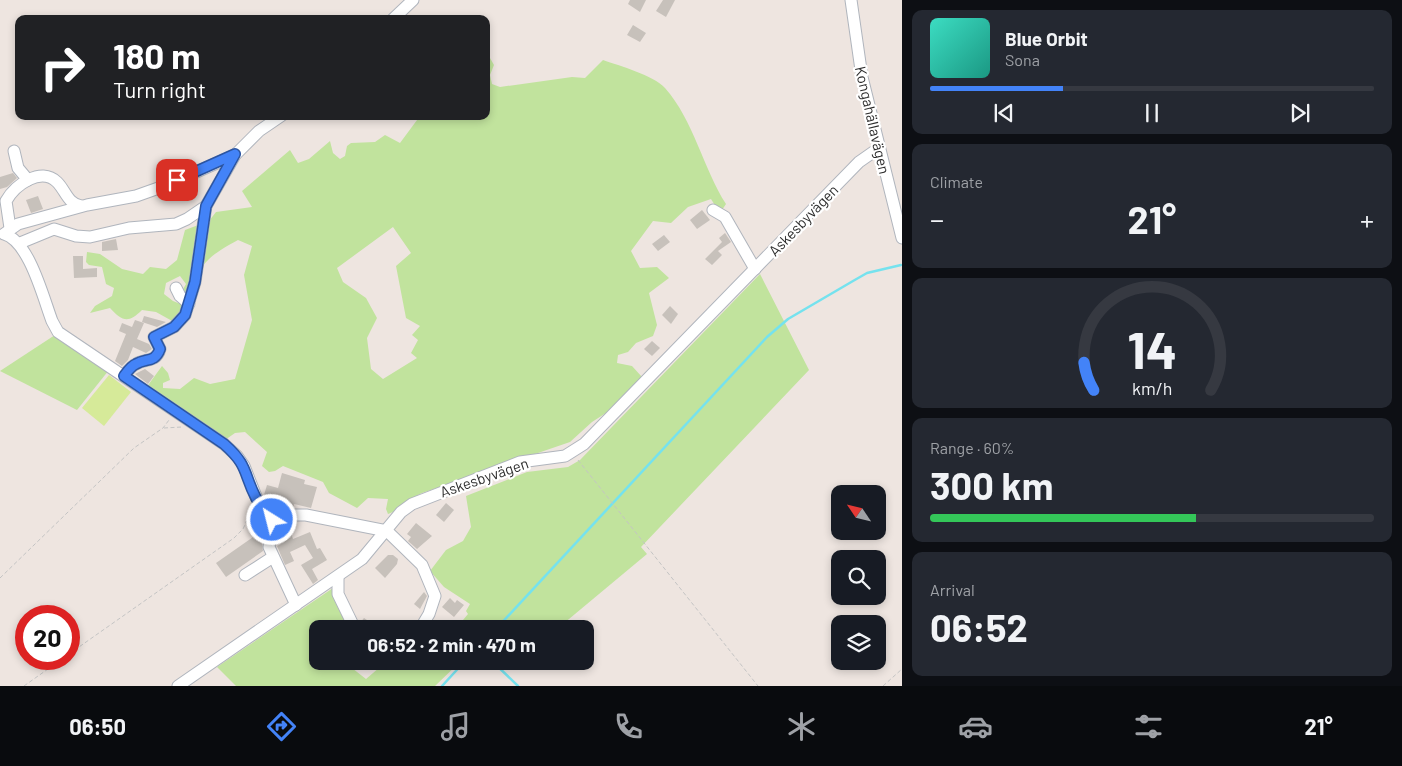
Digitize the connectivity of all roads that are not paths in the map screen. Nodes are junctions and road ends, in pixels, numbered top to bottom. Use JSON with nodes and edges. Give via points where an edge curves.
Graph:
{"nodes":[{"id":1,"x":413,"y":0,"type":"edge"},
{"id":2,"x":849,"y":3,"type":"edge"},
{"id":3,"x":397,"y":15,"type":"edge"},
{"id":4,"x":276,"y":120,"type":"edge"},
{"id":5,"x":879,"y":148,"type":"junction"},
{"id":6,"x":14,"y":151,"type":"dead end"},
{"id":7,"x":235,"y":154,"type":"junction"},
{"id":8,"x":28,"y":180,"type":"junction"},
{"id":9,"x":81,"y":206,"type":"junction"},
{"id":10,"x":206,"y":206,"type":"junction"},
{"id":11,"x":713,"y":210,"type":"dead end"},
{"id":12,"x":7,"y":231,"type":"junction"},
{"id":13,"x":902,"y":238,"type":"edge"},
{"id":14,"x":20,"y":244,"type":"junction"},
{"id":15,"x":755,"y":269,"type":"junction"},
{"id":16,"x":176,"y":288,"type":"dead end"},
{"id":17,"x":189,"y":304,"type":"junction"},
{"id":18,"x":124,"y":376,"type":"junction"},
{"id":19,"x":270,"y":511,"type":"junction"},
{"id":20,"x":387,"y":530,"type":"junction"},
{"id":21,"x":273,"y":557,"type":"junction"},
{"id":22,"x":245,"y":575,"type":"dead end"},
{"id":23,"x":338,"y":578,"type":"junction"},
{"id":24,"x":296,"y":605,"type":"junction"},
{"id":25,"x":351,"y":620,"type":"edge"},
{"id":26,"x":424,"y":620,"type":"edge"},
{"id":27,"x":178,"y":686,"type":"edge"}],
"edges":[{"from":1,"to":3,"type":"street"},
{"from":2,"to":5,"type":"street","name":"Kongahällavägen","via":[[859,64]]},
{"from":4,"to":7,"type":"street"},
{"from":5,"to":13,"type":"street","name":"Kongahällavägen"},
{"from":5,"to":15,"type":"street","name":"Askesbyvägen","via":[[859,162]]},
{"from":6,"to":8,"type":"street","via":[[18,168]]},
{"from":7,"to":9,"type":"street","via":[[150,192]]},
{"from":7,"to":10,"type":"street"},
{"from":8,"to":9,"type":"street","via":[[50,177],[71,202]]},
{"from":8,"to":12,"type":"street","via":[[6,201]]},
{"from":9,"to":12,"type":"street"},
{"from":10,"to":14,"type":"street","via":[[176,224],[129,228],[90,237],[54,229]]},
{"from":10,"to":17,"type":"street"},
{"from":11,"to":15,"type":"street","via":[[725,217]]},
{"from":12,"to":14,"type":"street"},
{"from":14,"to":18,"type":"street","via":[[56,328]]},
{"from":15,"to":20,"type":"street","name":"Askesbyvägen","via":[[572,453],[558,458],[520,462],[419,500],[406,508]]},
{"from":16,"to":17,"type":"street"},
{"from":17,"to":18,"type":"street","via":[[185,315],[174,327],[156,334],[154,339],[160,349],[157,356],[134,364]]},
{"from":18,"to":19,"type":"street","via":[[237,456],[257,499]]},
{"from":19,"to":20,"type":"street"},
{"from":19,"to":21,"type":"street","via":[[269,548]]},
{"from":20,"to":23,"type":"street","name":"Askesbyvägen","via":[[362,559]]},
{"from":20,"to":26,"type":"street","via":[[422,565],[430,583],[434,604]]},
{"from":21,"to":22,"type":"street"},
{"from":21,"to":24,"type":"street"},
{"from":23,"to":24,"type":"street","name":"Askesbyvägen"},
{"from":23,"to":25,"type":"street","via":[[338,594]]},
{"from":24,"to":27,"type":"street","name":"Askesbyvägen"}]}
